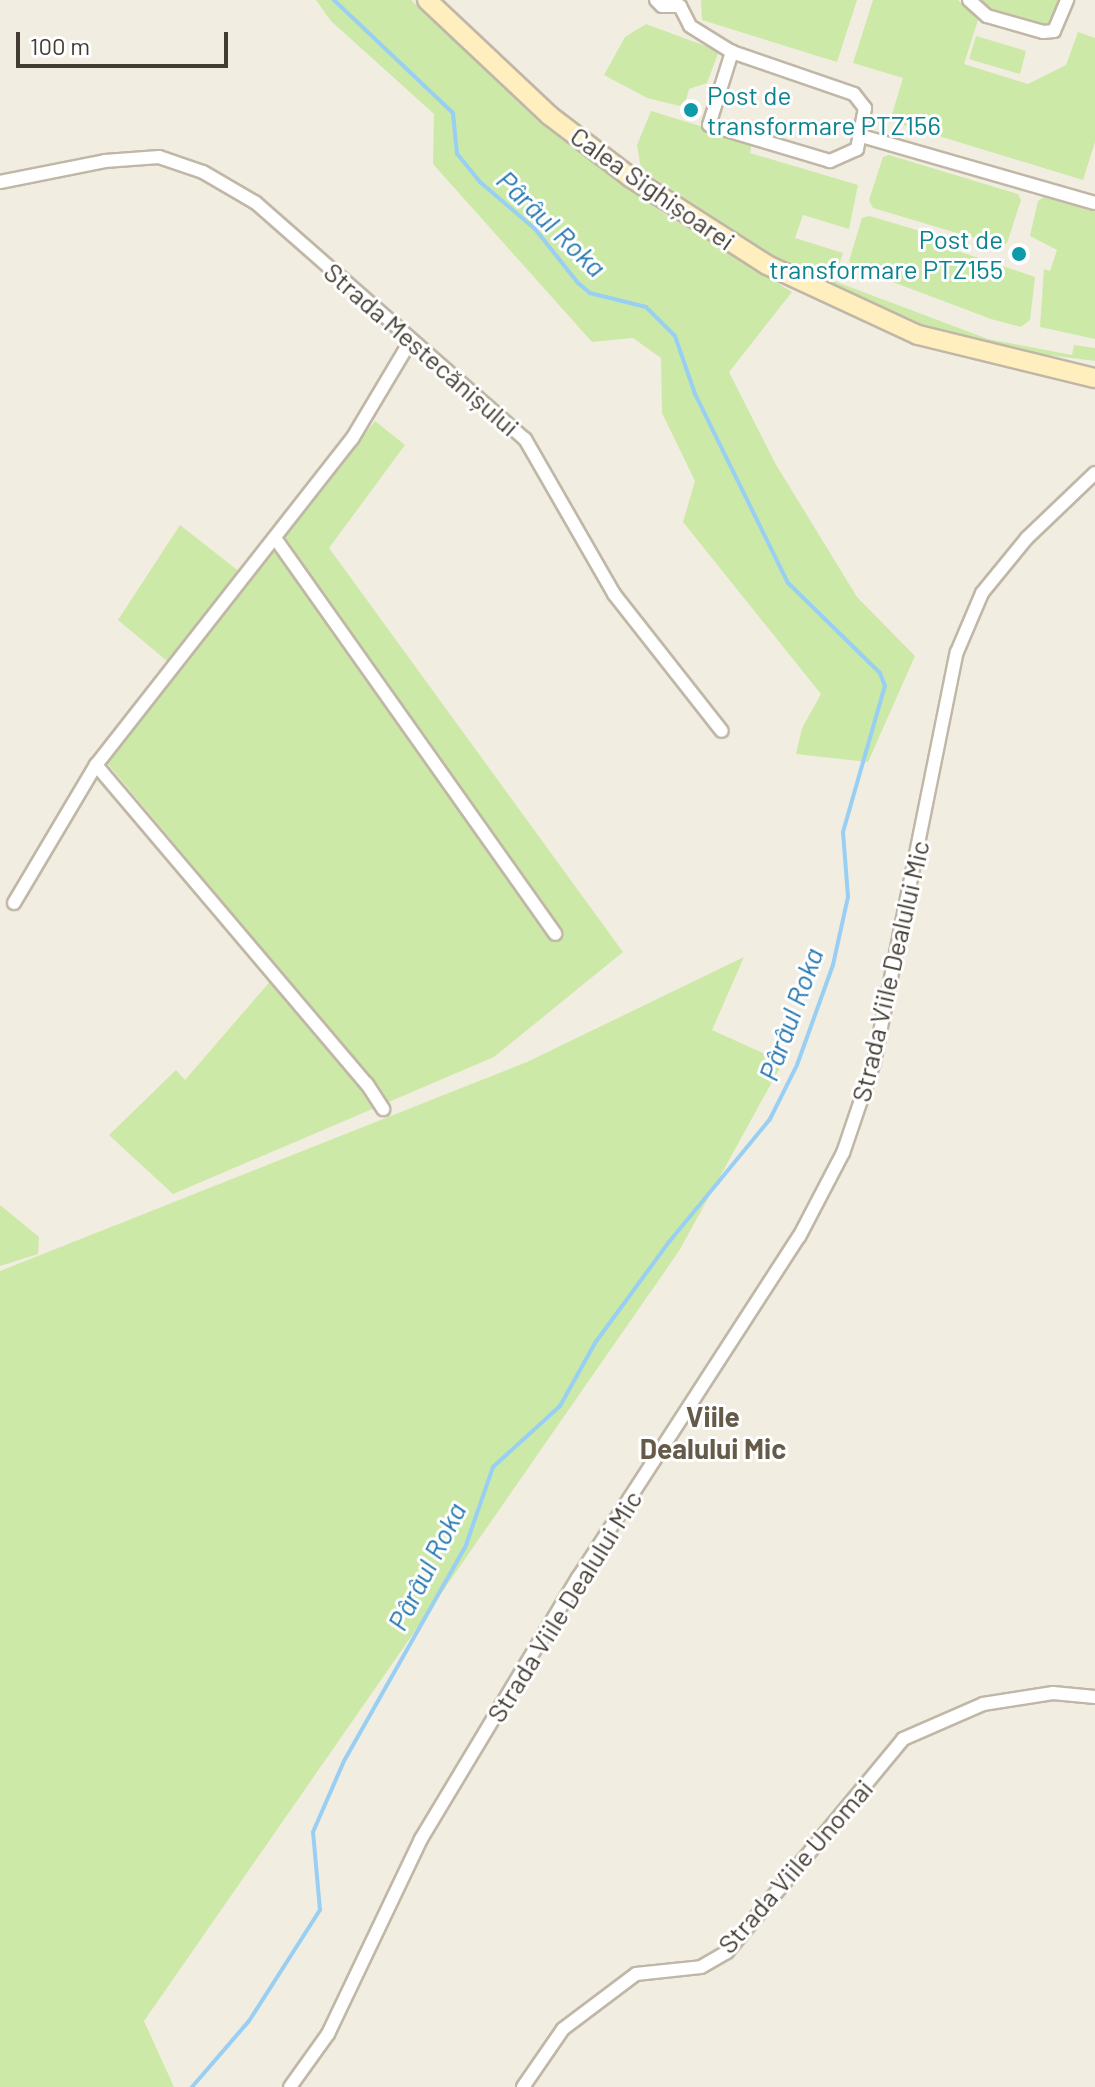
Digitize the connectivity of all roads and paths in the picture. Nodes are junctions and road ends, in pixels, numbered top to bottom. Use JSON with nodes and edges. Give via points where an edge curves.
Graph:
{"nodes":[{"id":1,"x":427,"y":0,"type":"edge"},
{"id":2,"x":656,"y":0,"type":"edge"},
{"id":3,"x":969,"y":0,"type":"edge"},
{"id":4,"x":1067,"y":0,"type":"edge"},
{"id":5,"x":681,"y":3,"type":"edge"},
{"id":6,"x":732,"y":52,"type":"junction"},
{"id":7,"x":861,"y":136,"type":"junction"},
{"id":8,"x":0,"y":182,"type":"edge"},
{"id":9,"x":1095,"y":203,"type":"edge"},
{"id":10,"x":411,"y":340,"type":"junction"},
{"id":11,"x":1095,"y":378,"type":"edge"},
{"id":12,"x":1095,"y":473,"type":"edge"},
{"id":13,"x":275,"y":538,"type":"junction"},
{"id":14,"x":722,"y":731,"type":"dead end"},
{"id":15,"x":96,"y":765,"type":"junction"},
{"id":16,"x":14,"y":903,"type":"dead end"},
{"id":17,"x":555,"y":934,"type":"dead end"},
{"id":18,"x":383,"y":1109,"type":"dead end"},
{"id":19,"x":1095,"y":1697,"type":"edge"},
{"id":20,"x":290,"y":2087,"type":"edge"},
{"id":21,"x":523,"y":2087,"type":"edge"}],
"edges":[{"from":1,"to":11,"type":"main road","name":"Calea Sighișoarei","via":[[549,115],[630,177],[767,265],[918,335]]},
{"from":2,"to":5,"type":"street","via":[[662,6]]},
{"from":3,"to":4,"type":"street","via":[[987,16],[1043,32],[1054,31]]},
{"from":5,"to":6,"type":"street","via":[[690,26]]},
{"from":6,"to":7,"type":"street","via":[[854,94],[865,108]]},
{"from":6,"to":7,"type":"street","via":[[709,125],[830,161],[846,158]]},
{"from":7,"to":9,"type":"street"},
{"from":8,"to":10,"type":"street","name":"Strada Mestecănișului","via":[[129,158],[159,157],[184,164],[256,203]]},
{"from":10,"to":13,"type":"street","via":[[373,411]]},
{"from":10,"to":14,"type":"street","name":"Strada Mestecănișului","via":[[525,439],[614,594]]},
{"from":12,"to":20,"type":"street","name":"Strada Viile Dealului Mic","via":[[1027,538],[982,593],[957,652],[874,1062],[843,1153],[799,1237],[578,1578],[421,1839],[328,2034]]},
{"from":13,"to":15,"type":"street"},
{"from":13,"to":17,"type":"street"},
{"from":15,"to":16,"type":"street"},
{"from":15,"to":18,"type":"street"},
{"from":19,"to":21,"type":"street","name":"Strada Viile Unomai","via":[[1053,1693],[983,1704],[903,1739],[727,1952],[701,1967],[636,1974],[563,2029]]}]}
